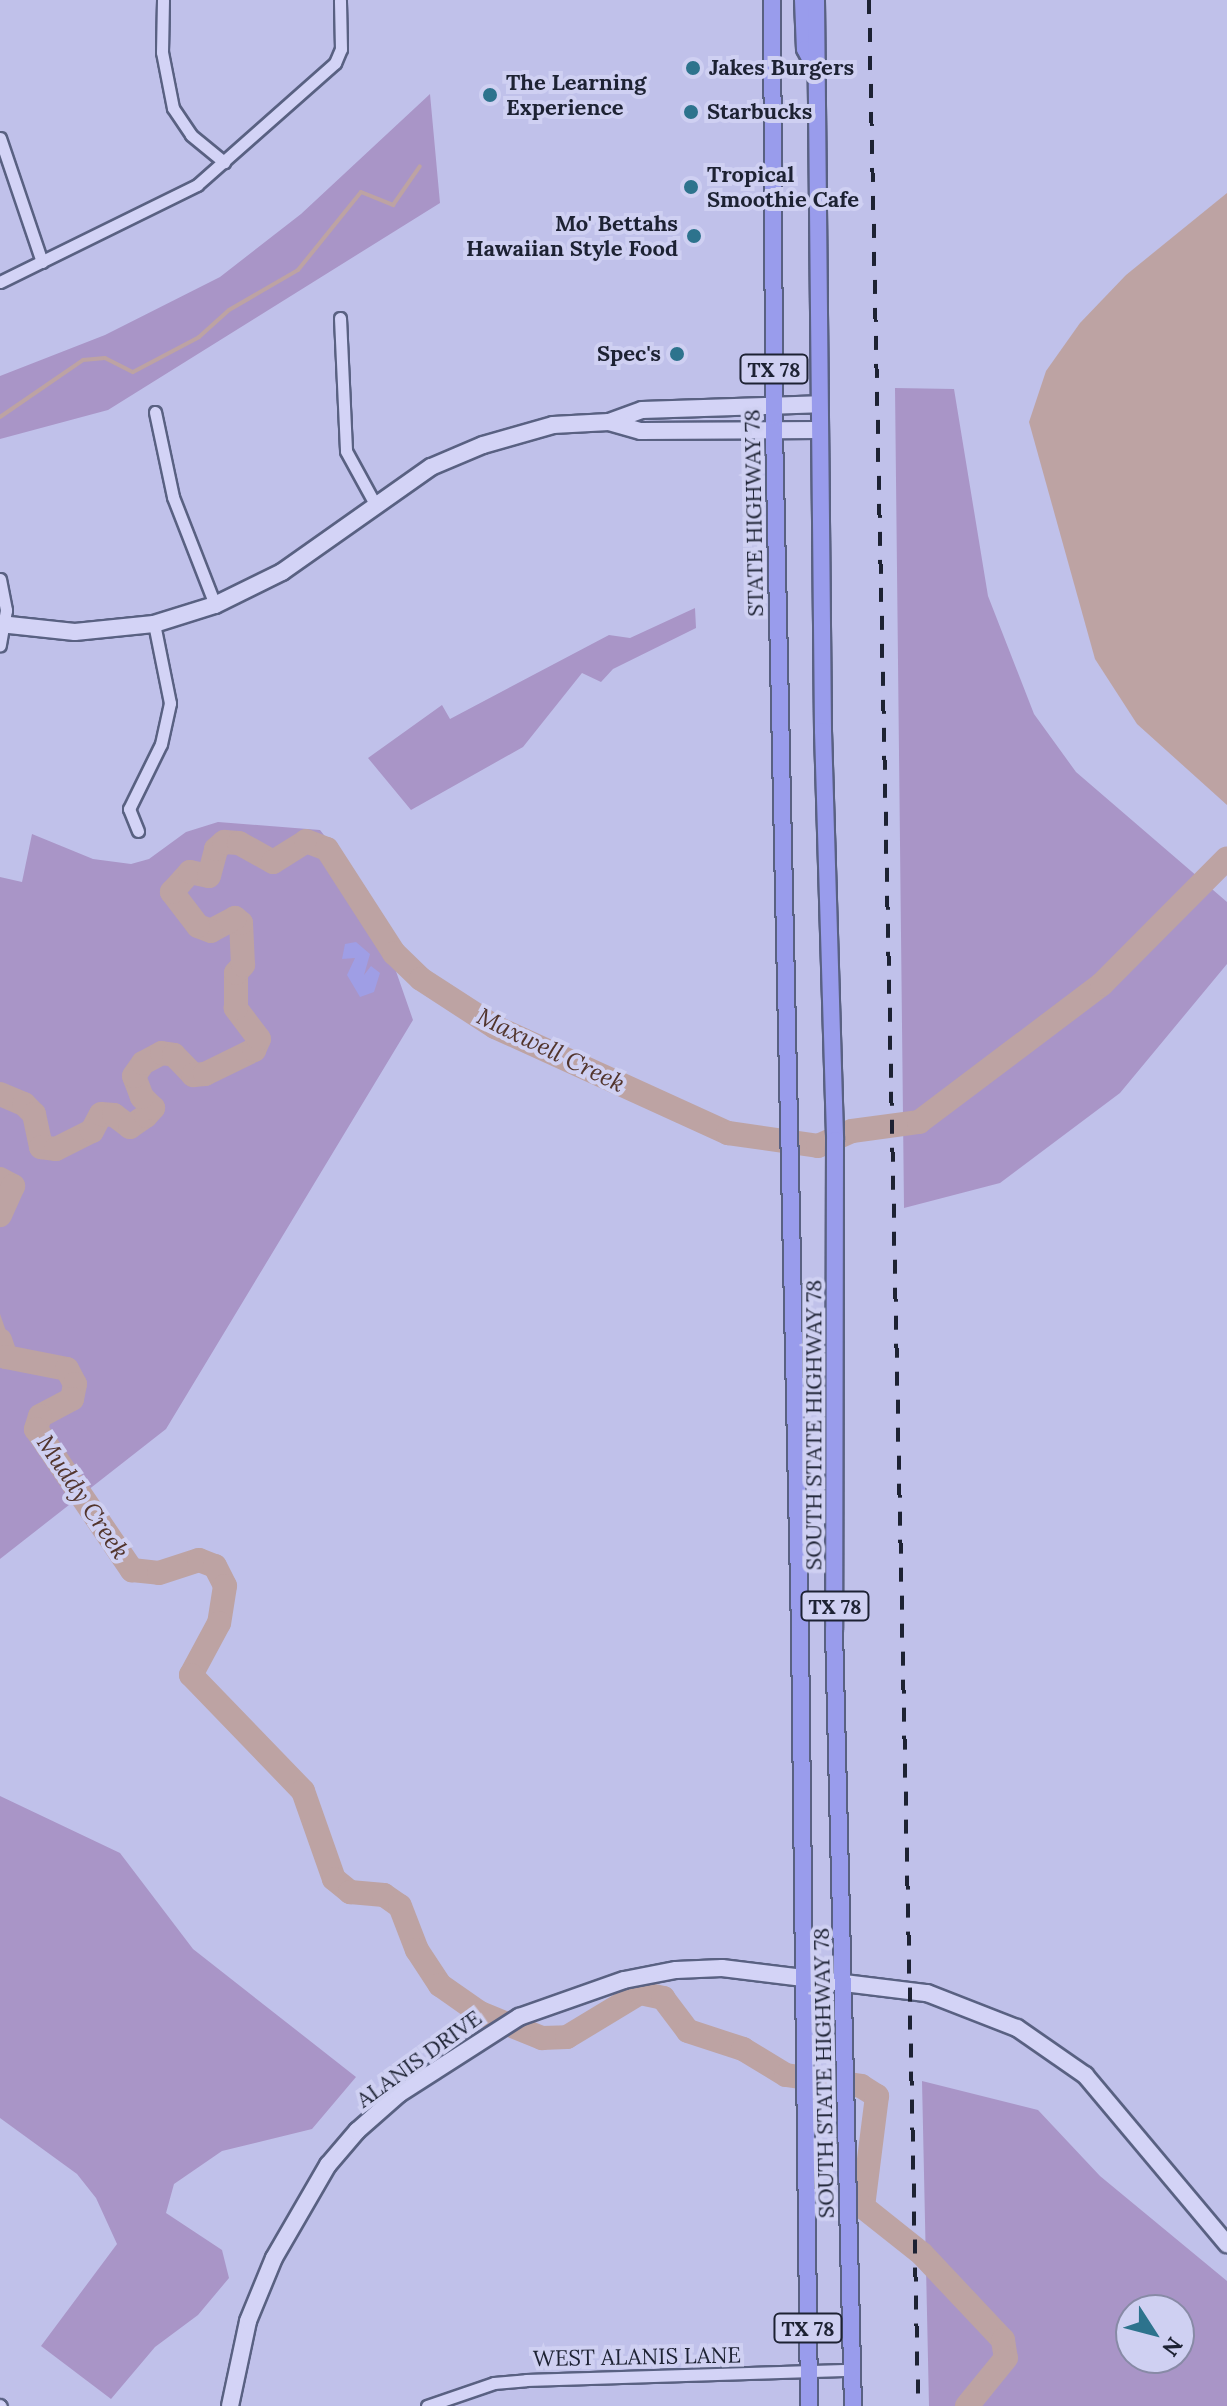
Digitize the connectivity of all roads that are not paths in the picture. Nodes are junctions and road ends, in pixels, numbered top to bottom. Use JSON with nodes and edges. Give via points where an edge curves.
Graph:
{"nodes":[{"id":1,"x":163,"y":0,"type":"edge"},
{"id":2,"x":340,"y":0,"type":"edge"},
{"id":3,"x":772,"y":0,"type":"edge"},
{"id":4,"x":803,"y":0,"type":"edge"},
{"id":5,"x":816,"y":0,"type":"edge"},
{"id":6,"x":817,"y":73,"type":"junction"},
{"id":7,"x":0,"y":138,"type":"edge"},
{"id":8,"x":224,"y":162,"type":"junction"},
{"id":9,"x":42,"y":262,"type":"junction"},
{"id":10,"x":0,"y":282,"type":"edge"},
{"id":11,"x":340,"y":318,"type":"dead end"},
{"id":12,"x":819,"y":404,"type":"junction"},
{"id":13,"x":774,"y":405,"type":"junction"},
{"id":14,"x":675,"y":409,"type":"junction"},
{"id":15,"x":155,"y":412,"type":"dead end"},
{"id":16,"x":609,"y":422,"type":"junction"},
{"id":17,"x":774,"y":430,"type":"junction"},
{"id":18,"x":819,"y":430,"type":"junction"},
{"id":19,"x":675,"y":431,"type":"junction"},
{"id":20,"x":375,"y":504,"type":"junction"},
{"id":21,"x":0,"y":579,"type":"edge"},
{"id":22,"x":215,"y":605,"type":"junction"},
{"id":23,"x":2,"y":624,"type":"edge"},
{"id":24,"x":154,"y":624,"type":"junction"},
{"id":25,"x":0,"y":645,"type":"edge"},
{"id":26,"x":780,"y":738,"type":"joint"},
{"id":27,"x":138,"y":831,"type":"dead end"},
{"id":28,"x":805,"y":1976,"type":"junction"},
{"id":29,"x":844,"y":1980,"type":"junction"},
{"id":30,"x":1227,"y":2244,"type":"edge"},
{"id":31,"x":852,"y":2370,"type":"junction"},
{"id":32,"x":808,"y":2373,"type":"junction"},
{"id":33,"x":230,"y":2406,"type":"edge"},
{"id":34,"x":427,"y":2406,"type":"edge"},
{"id":35,"x":809,"y":2406,"type":"edge"},
{"id":36,"x":853,"y":2406,"type":"edge"}],
"edges":[{"from":1,"to":8,"type":"street","via":[[162,52],[173,108],[191,135]]},
{"from":2,"to":8,"type":"street","via":[[341,49],[335,63]]},
{"from":3,"to":13,"type":"main road","name":"STATE HIGHWAY 78","number":"TX 78"},
{"from":4,"to":6,"type":"main road","via":[[805,49]]},
{"from":5,"to":6,"type":"main road","number":"TX 78"},
{"from":6,"to":12,"type":"main road","number":"TX 78"},
{"from":7,"to":9,"type":"street"},
{"from":8,"to":9,"type":"street","via":[[197,185]]},
{"from":9,"to":10,"type":"street"},
{"from":11,"to":20,"type":"street","via":[[346,451]]},
{"from":12,"to":13,"type":"street"},
{"from":12,"to":18,"type":"main road","number":"TX 78"},
{"from":13,"to":14,"type":"street"},
{"from":13,"to":17,"type":"main road","name":"STATE HIGHWAY 78","number":"TX 78"},
{"from":14,"to":16,"type":"street","via":[[642,410]]},
{"from":14,"to":19,"type":"street"},
{"from":15,"to":22,"type":"street","via":[[173,497]]},
{"from":16,"to":19,"type":"street","via":[[641,431]]},
{"from":16,"to":20,"type":"street","via":[[553,425],[483,445],[431,467]]},
{"from":17,"to":18,"type":"street"},
{"from":17,"to":19,"type":"street"},
{"from":17,"to":26,"type":"main road","name":"STATE HIGHWAY 78","number":"TX 78"},
{"from":18,"to":29,"type":"main road","name":"SOUTH STATE HIGHWAY 78","number":"TX 78","via":[[835,1196],[834,1630]]},
{"from":20,"to":22,"type":"street","via":[[282,572]]},
{"from":21,"to":23,"type":"street"},
{"from":22,"to":24,"type":"street"},
{"from":23,"to":24,"type":"street","via":[[75,632]]},
{"from":23,"to":25,"type":"street"},
{"from":24,"to":27,"type":"street","via":[[170,703],[161,744],[129,809]]},
{"from":26,"to":28,"type":"main road","name":"SOUTH STATE HIGHWAY 78","number":"TX 78"},
{"from":28,"to":29,"type":"street","name":"ALANIS DRIVE"},
{"from":28,"to":32,"type":"main road","name":"SOUTH STATE HIGHWAY 78","number":"TX 78"},
{"from":28,"to":33,"type":"street","name":"ALANIS DRIVE","via":[[676,1970],[624,1980],[519,2017],[399,2094],[357,2131],[302,2205],[248,2321]]},
{"from":29,"to":30,"type":"street","name":"ALANIS DRIVE","via":[[927,1993],[969,2006],[1052,2050],[1115,2108]]},
{"from":29,"to":31,"type":"main road","name":"SOUTH STATE HIGHWAY 78","number":"TX 78"},
{"from":31,"to":32,"type":"street","name":"WEST ALANIS LANE"},
{"from":31,"to":36,"type":"main road","name":"SOUTH STATE HIGHWAY 78","number":"TX 78"},
{"from":32,"to":34,"type":"street","name":"WEST ALANIS LANE","via":[[526,2380],[494,2383]]},
{"from":32,"to":35,"type":"main road","name":"SOUTH STATE HIGHWAY 78","number":"TX 78"}]}
